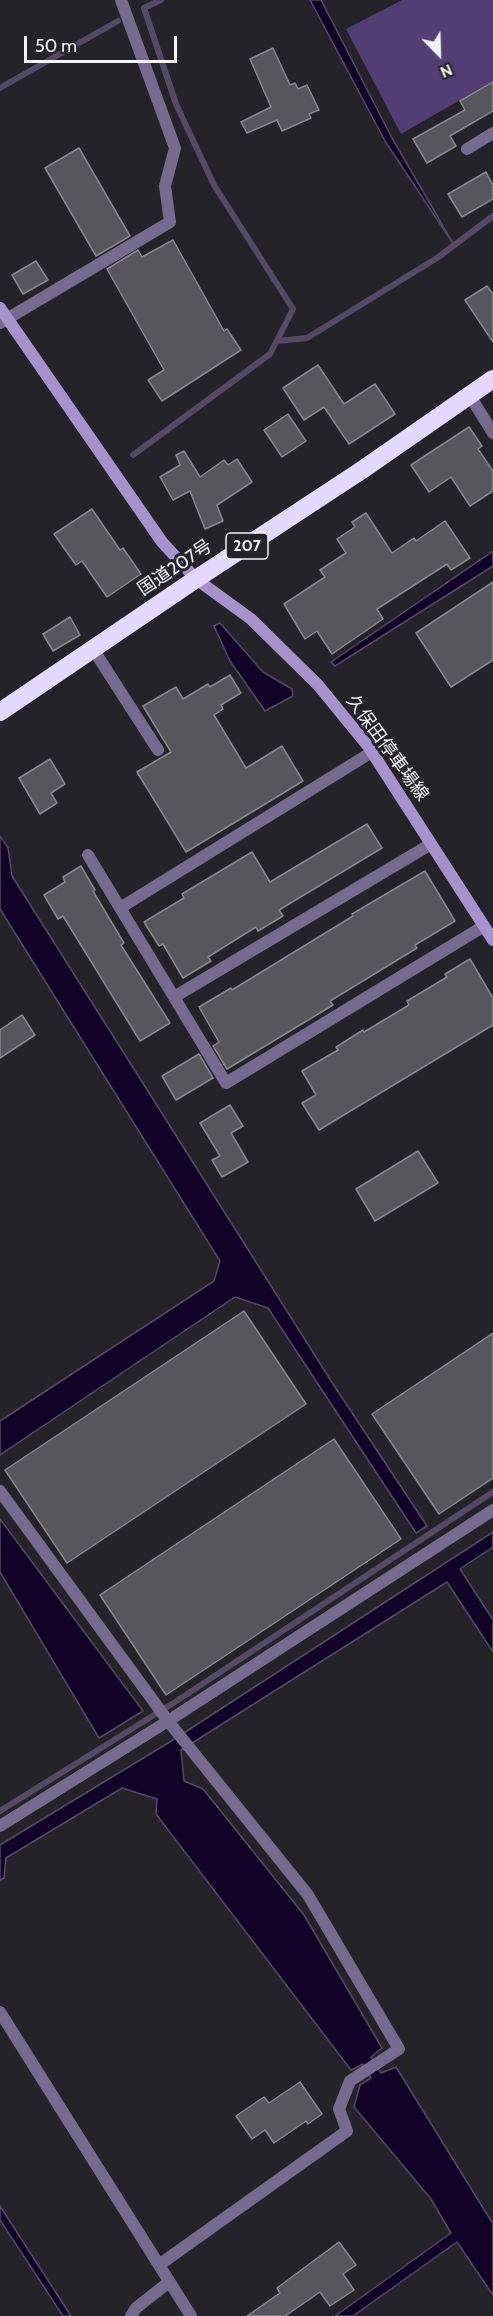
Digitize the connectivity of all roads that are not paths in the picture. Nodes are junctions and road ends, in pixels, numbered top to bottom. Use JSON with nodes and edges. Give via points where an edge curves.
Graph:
{"nodes":[{"id":1,"x":121,"y":0,"type":"edge"},
{"id":2,"x":493,"y":133,"type":"edge"},
{"id":3,"x":467,"y":149,"type":"dead end"},
{"id":4,"x":2,"y":317,"type":"edge"},
{"id":5,"x":493,"y":379,"type":"edge"},
{"id":6,"x":470,"y":396,"type":"junction"},
{"id":7,"x":493,"y":433,"type":"edge"},
{"id":8,"x":196,"y":579,"type":"junction"},
{"id":9,"x":93,"y":649,"type":"junction"},
{"id":10,"x":0,"y":712,"type":"edge"},
{"id":11,"x":158,"y":750,"type":"dead end"},
{"id":12,"x":372,"y":752,"type":"junction"},
{"id":13,"x":431,"y":844,"type":"junction"},
{"id":14,"x":88,"y":855,"type":"dead end"},
{"id":15,"x":120,"y":908,"type":"junction"},
{"id":16,"x":484,"y":926,"type":"junction"},
{"id":17,"x":493,"y":940,"type":"edge"},
{"id":18,"x":174,"y":997,"type":"junction"},
{"id":19,"x":0,"y":1491,"type":"edge"},
{"id":20,"x":493,"y":1510,"type":"edge"},
{"id":21,"x":172,"y":1726,"type":"junction"},
{"id":22,"x":0,"y":1826,"type":"edge"},
{"id":23,"x":0,"y":2012,"type":"edge"},
{"id":24,"x":159,"y":2265,"type":"junction"},
{"id":25,"x":169,"y":2282,"type":"junction"},
{"id":26,"x":131,"y":2316,"type":"edge"},
{"id":27,"x":191,"y":2316,"type":"edge"}],
"edges":[{"from":1,"to":4,"type":"street","via":[[175,148],[165,186],[170,222]]},
{"from":2,"to":3,"type":"street"},
{"from":4,"to":8,"type":"main road","name":"久保田停車場線","via":[[162,542]]},
{"from":5,"to":6,"type":"highway","name":"国道207号","number":"207"},
{"from":6,"to":7,"type":"street"},
{"from":6,"to":8,"type":"highway","name":"国道207号","number":"207"},
{"from":8,"to":9,"type":"highway","name":"国道207号","number":"207"},
{"from":8,"to":12,"type":"main road","name":"久保田停車場線","via":[[251,619],[318,685]]},
{"from":9,"to":10,"type":"highway","name":"国道207号","number":"207"},
{"from":9,"to":11,"type":"street"},
{"from":12,"to":13,"type":"main road","name":"久保田停車場線"},
{"from":12,"to":15,"type":"street"},
{"from":13,"to":16,"type":"main road","name":"久保田停車場線"},
{"from":13,"to":18,"type":"street"},
{"from":14,"to":15,"type":"street"},
{"from":15,"to":18,"type":"street"},
{"from":16,"to":17,"type":"main road","name":"久保田停車場線"},
{"from":16,"to":18,"type":"street","via":[[226,1083]]},
{"from":19,"to":21,"type":"street"},
{"from":20,"to":21,"type":"street"},
{"from":21,"to":22,"type":"street"},
{"from":21,"to":24,"type":"street","via":[[308,1895],[399,2049],[350,2081],[339,2109],[347,2131]]},
{"from":23,"to":24,"type":"street"},
{"from":24,"to":25,"type":"street"},
{"from":25,"to":26,"type":"street"},
{"from":25,"to":27,"type":"street"}]}
